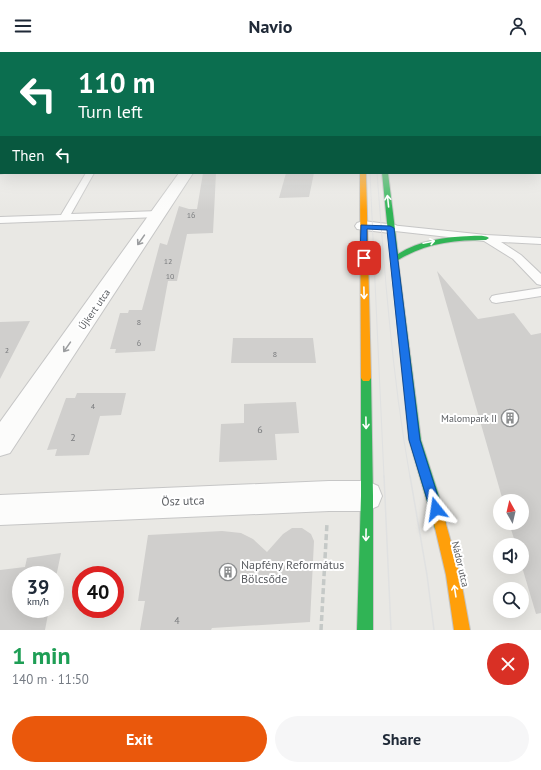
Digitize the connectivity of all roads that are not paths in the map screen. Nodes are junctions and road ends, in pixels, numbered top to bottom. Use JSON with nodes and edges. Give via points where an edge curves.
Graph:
{"nodes":[{"id":1,"x":89,"y":174,"type":"edge"},
{"id":2,"x":185,"y":174,"type":"edge"},
{"id":3,"x":363,"y":174,"type":"edge"},
{"id":4,"x":385,"y":174,"type":"edge"},
{"id":5,"x":159,"y":214,"type":"junction"},
{"id":6,"x":64,"y":218,"type":"junction"},
{"id":7,"x":0,"y":220,"type":"edge"},
{"id":8,"x":363,"y":226,"type":"junction"},
{"id":9,"x":390,"y":228,"type":"junction"},
{"id":10,"x":486,"y":238,"type":"junction"},
{"id":11,"x":541,"y":241,"type":"edge"},
{"id":12,"x":395,"y":259,"type":"junction"},
{"id":13,"x":541,"y":281,"type":"edge"},
{"id":14,"x":541,"y":292,"type":"edge"},
{"id":15,"x":496,"y":299,"type":"dead end"},
{"id":16,"x":0,"y":444,"type":"edge"},
{"id":17,"x":367,"y":496,"type":"junction"},
{"id":18,"x":0,"y":510,"type":"edge"},
{"id":19,"x":364,"y":630,"type":"edge"},
{"id":20,"x":462,"y":630,"type":"edge"}],
"edges":[{"from":1,"to":6,"type":"lane"},
{"from":2,"to":5,"type":"street","name":"Újkert utca"},
{"from":3,"to":8,"type":"street"},
{"from":9,"to":4,"type":"street","name":"Nádor utca","one_way":true},
{"from":5,"to":6,"type":"lane"},
{"from":5,"to":16,"type":"street","name":"Újkert utca","one_way":true},
{"from":6,"to":7,"type":"lane"},
{"from":8,"to":9,"type":"street"},
{"from":8,"to":17,"type":"street","one_way":true},
{"from":9,"to":10,"type":"lane"},
{"from":9,"to":12,"type":"street","name":"Nádor utca"},
{"from":10,"to":11,"type":"lane"},
{"from":12,"to":10,"type":"street","one_way":true,"via":[[406,250],[425,243],[457,238]]},
{"from":10,"to":13,"type":"lane","via":[[517,257]]},
{"from":20,"to":12,"type":"street","name":"Nádor utca","one_way":true,"via":[[453,575],[433,496],[415,440]]},
{"from":14,"to":15,"type":"lane"},
{"from":17,"to":18,"type":"street","name":"Ösz utca"},
{"from":17,"to":19,"type":"street","one_way":true}]}
